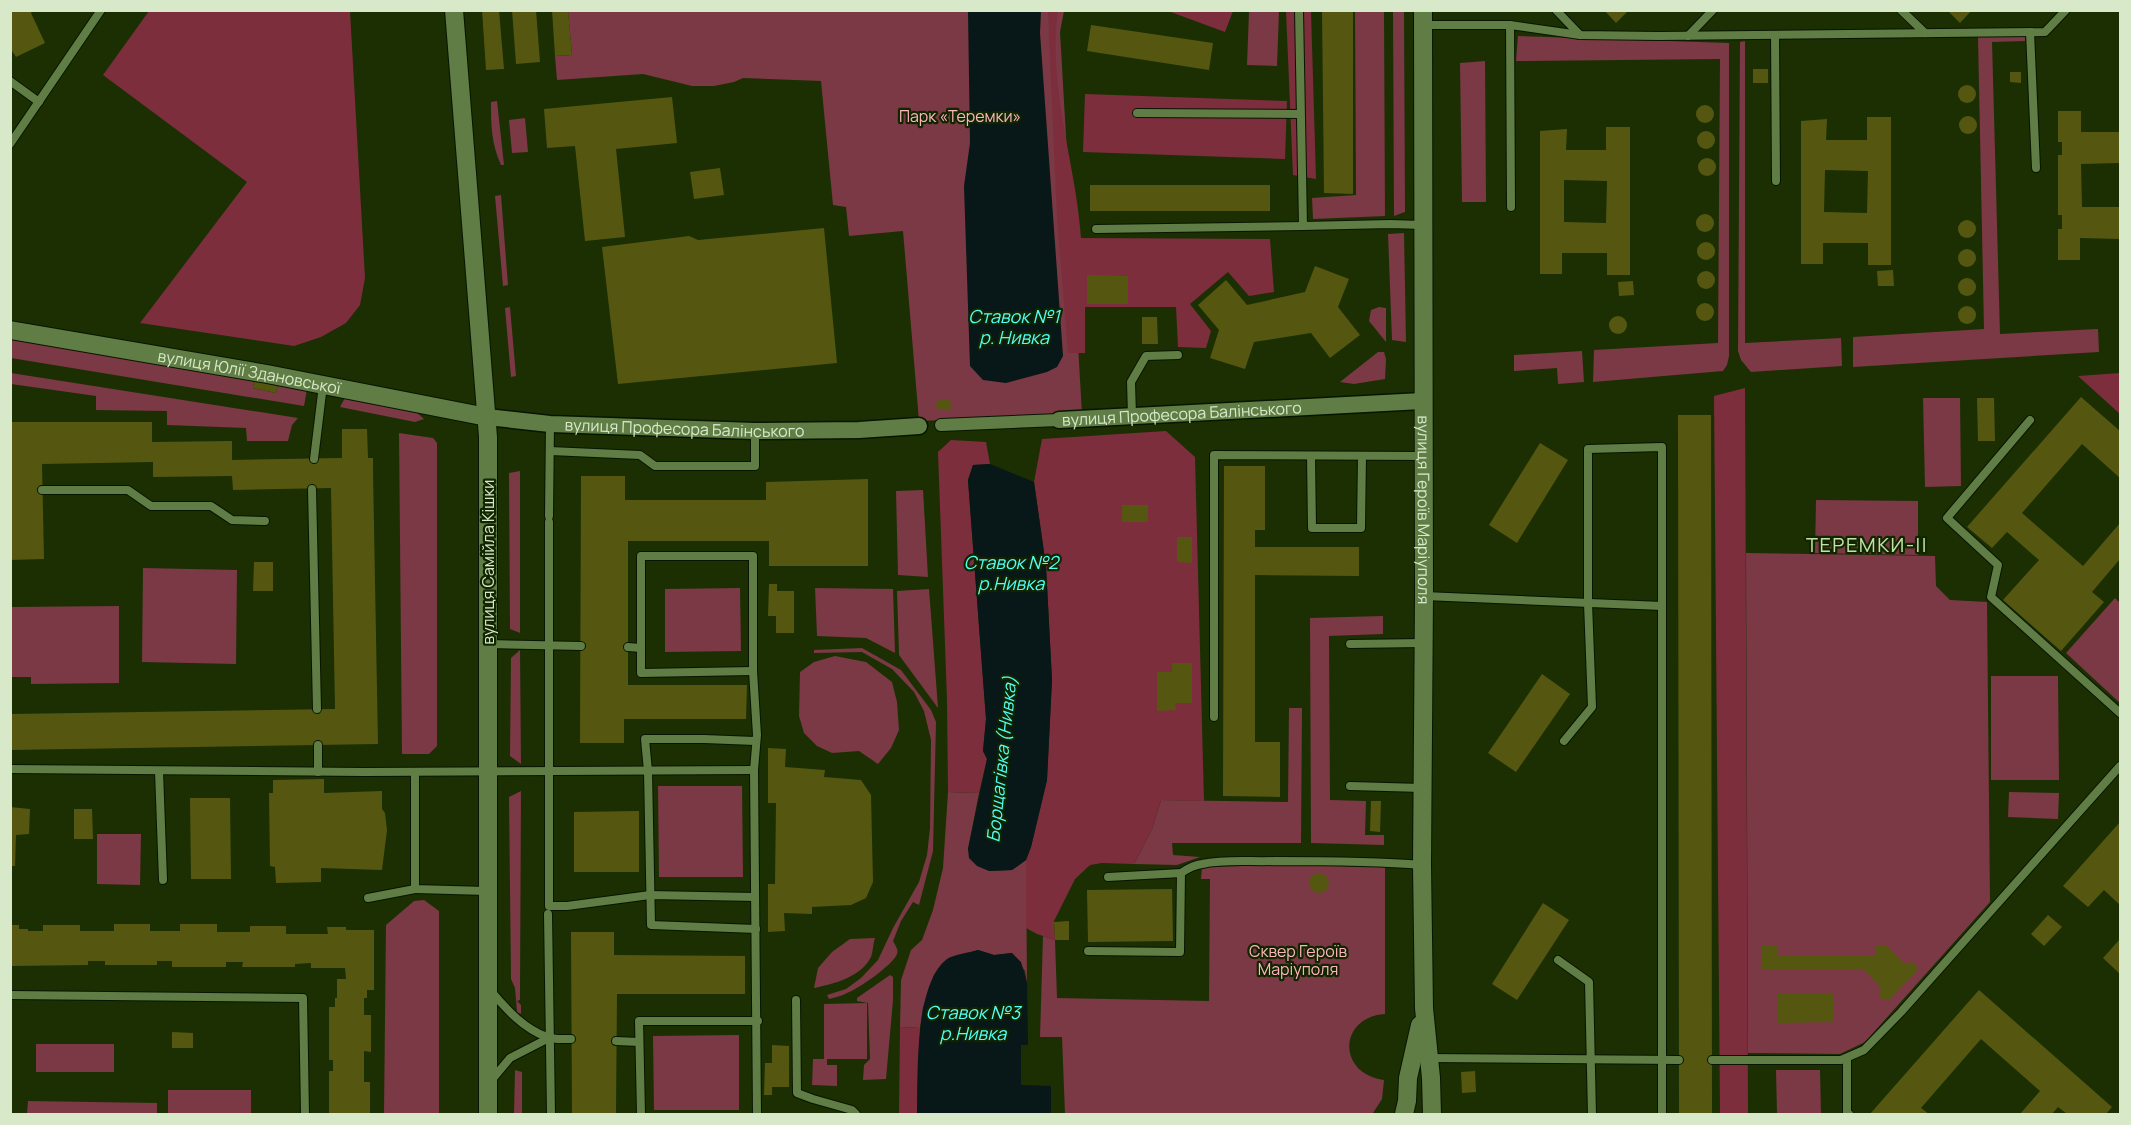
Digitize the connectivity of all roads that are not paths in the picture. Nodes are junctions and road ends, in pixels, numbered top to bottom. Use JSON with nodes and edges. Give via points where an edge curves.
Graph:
{"nodes":[{"id":1,"x":101,"y":10,"type":"edge"},
{"id":2,"x":454,"y":10,"type":"edge"},
{"id":3,"x":1299,"y":10,"type":"edge"},
{"id":4,"x":1556,"y":10,"type":"edge"},
{"id":5,"x":1713,"y":10,"type":"edge"},
{"id":6,"x":1901,"y":10,"type":"edge"},
{"id":7,"x":2066,"y":10,"type":"edge"},
{"id":8,"x":1423,"y":18,"type":"edge"},
{"id":9,"x":1510,"y":25,"type":"junction"},
{"id":10,"x":2030,"y":32,"type":"junction"},
{"id":11,"x":1925,"y":33,"type":"junction"},
{"id":12,"x":1580,"y":35,"type":"junction"},
{"id":13,"x":1688,"y":36,"type":"junction"},
{"id":14,"x":1775,"y":36,"type":"junction"},
{"id":15,"x":10,"y":81,"type":"edge"},
{"id":16,"x":39,"y":102,"type":"junction"},
{"id":17,"x":1137,"y":113,"type":"dead end"},
{"id":18,"x":1300,"y":114,"type":"junction"},
{"id":19,"x":10,"y":144,"type":"edge"},
{"id":20,"x":2036,"y":168,"type":"dead end"},
{"id":21,"x":1776,"y":181,"type":"dead end"},
{"id":22,"x":1511,"y":207,"type":"dead end"},
{"id":23,"x":1422,"y":225,"type":"junction"},
{"id":24,"x":1303,"y":226,"type":"junction"},
{"id":25,"x":1096,"y":228,"type":"dead end"},
{"id":26,"x":10,"y":330,"type":"edge"},
{"id":27,"x":1178,"y":355,"type":"dead end"},
{"id":28,"x":323,"y":385,"type":"junction"},
{"id":29,"x":1422,"y":401,"type":"junction"},
{"id":30,"x":1132,"y":416,"type":"junction"},
{"id":31,"x":487,"y":417,"type":"junction"},
{"id":32,"x":1059,"y":420,"type":"joint"},
{"id":33,"x":2030,"y":420,"type":"dead end"},
{"id":34,"x":550,"y":424,"type":"junction"},
{"id":35,"x":941,"y":425,"type":"dead end"},
{"id":36,"x":919,"y":426,"type":"dead end"},
{"id":37,"x":755,"y":431,"type":"junction"},
{"id":38,"x":550,"y":451,"type":"junction"},
{"id":39,"x":1311,"y":456,"type":"junction"},
{"id":40,"x":1362,"y":456,"type":"junction"},
{"id":41,"x":1422,"y":456,"type":"junction"},
{"id":42,"x":314,"y":459,"type":"dead end"},
{"id":43,"x":42,"y":489,"type":"dead end"},
{"id":44,"x":312,"y":489,"type":"dead end"},
{"id":45,"x":265,"y":521,"type":"dead end"},
{"id":46,"x":1424,"y":596,"type":"junction"},
{"id":47,"x":1588,"y":603,"type":"junction"},
{"id":48,"x":1662,"y":606,"type":"junction"},
{"id":49,"x":1423,"y":643,"type":"junction"},
{"id":50,"x":488,"y":644,"type":"junction"},
{"id":51,"x":1350,"y":644,"type":"dead end"},
{"id":52,"x":549,"y":645,"type":"junction"},
{"id":53,"x":580,"y":646,"type":"dead end"},
{"id":54,"x":628,"y":647,"type":"dead end"},
{"id":55,"x":641,"y":648,"type":"junction"},
{"id":56,"x":753,"y":671,"type":"junction"},
{"id":57,"x":317,"y":709,"type":"dead end"},
{"id":58,"x":2121,"y":713,"type":"edge"},
{"id":59,"x":1214,"y":717,"type":"dead end"},
{"id":60,"x":755,"y":741,"type":"junction"},
{"id":61,"x":1564,"y":741,"type":"dead end"},
{"id":62,"x":318,"y":745,"type":"dead end"},
{"id":63,"x":2121,"y":766,"type":"edge"},
{"id":64,"x":10,"y":769,"type":"edge"},
{"id":65,"x":754,"y":770,"type":"junction"},
{"id":66,"x":159,"y":771,"type":"junction"},
{"id":67,"x":549,"y":771,"type":"junction"},
{"id":68,"x":648,"y":771,"type":"junction"},
{"id":69,"x":318,"y":772,"type":"junction"},
{"id":70,"x":415,"y":772,"type":"junction"},
{"id":71,"x":489,"y":772,"type":"junction"},
{"id":72,"x":1350,"y":786,"type":"dead end"},
{"id":73,"x":1422,"y":788,"type":"junction"},
{"id":74,"x":1422,"y":865,"type":"junction"},
{"id":75,"x":1181,"y":873,"type":"junction"},
{"id":76,"x":1108,"y":877,"type":"dead end"},
{"id":77,"x":163,"y":880,"type":"dead end"},
{"id":78,"x":415,"y":889,"type":"junction"},
{"id":79,"x":487,"y":891,"type":"junction"},
{"id":80,"x":650,"y":896,"type":"junction"},
{"id":81,"x":755,"y":897,"type":"junction"},
{"id":82,"x":368,"y":898,"type":"dead end"},
{"id":83,"x":549,"y":910,"type":"junction"},
{"id":84,"x":756,"y":929,"type":"junction"},
{"id":85,"x":1088,"y":951,"type":"dead end"},
{"id":86,"x":1558,"y":960,"type":"dead end"},
{"id":87,"x":489,"y":989,"type":"junction"},
{"id":88,"x":10,"y":995,"type":"edge"},
{"id":89,"x":796,"y":1000,"type":"dead end"},
{"id":90,"x":1424,"y":1008,"type":"junction"},
{"id":91,"x":758,"y":1021,"type":"junction"},
{"id":92,"x":549,"y":1038,"type":"junction"},
{"id":93,"x":571,"y":1039,"type":"dead end"},
{"id":94,"x":616,"y":1041,"type":"dead end"},
{"id":95,"x":639,"y":1042,"type":"junction"},
{"id":96,"x":1429,"y":1058,"type":"junction"},
{"id":97,"x":1847,"y":1058,"type":"junction"},
{"id":98,"x":1592,"y":1060,"type":"junction"},
{"id":99,"x":1662,"y":1060,"type":"junction"},
{"id":100,"x":1679,"y":1060,"type":"dead end"},
{"id":101,"x":1712,"y":1060,"type":"dead end"},
{"id":102,"x":488,"y":1084,"type":"junction"},
{"id":103,"x":305,"y":1114,"type":"edge"},
{"id":104,"x":489,"y":1114,"type":"edge"},
{"id":105,"x":551,"y":1114,"type":"edge"},
{"id":106,"x":641,"y":1114,"type":"edge"},
{"id":107,"x":757,"y":1114,"type":"edge"},
{"id":108,"x":855,"y":1114,"type":"edge"},
{"id":109,"x":1404,"y":1114,"type":"edge"},
{"id":110,"x":1432,"y":1114,"type":"edge"},
{"id":111,"x":1592,"y":1114,"type":"edge"},
{"id":112,"x":1662,"y":1114,"type":"edge"},
{"id":113,"x":1849,"y":1114,"type":"edge"}],
"edges":[{"from":1,"to":16,"type":"lane"},
{"from":2,"to":31,"type":"street","name":"вулиця Самійла Кішки"},
{"from":3,"to":18,"type":"lane"},
{"from":4,"to":12,"type":"lane"},
{"from":5,"to":13,"type":"lane"},
{"from":6,"to":11,"type":"lane"},
{"from":7,"to":10,"type":"lane","via":[[2045,32]]},
{"from":8,"to":9,"type":"lane"},
{"from":8,"to":23,"type":"street","name":"вулиця Героїв Маріуполя"},
{"from":9,"to":12,"type":"lane"},
{"from":9,"to":22,"type":"lane"},
{"from":10,"to":11,"type":"lane"},
{"from":10,"to":20,"type":"lane"},
{"from":11,"to":14,"type":"lane"},
{"from":12,"to":13,"type":"lane"},
{"from":13,"to":14,"type":"lane"},
{"from":14,"to":21,"type":"lane"},
{"from":15,"to":16,"type":"lane"},
{"from":16,"to":19,"type":"lane"},
{"from":17,"to":18,"type":"lane"},
{"from":18,"to":24,"type":"lane"},
{"from":23,"to":24,"type":"lane"},
{"from":23,"to":29,"type":"street","name":"вулиця Героїв Маріуполя"},
{"from":24,"to":25,"type":"lane"},
{"from":26,"to":28,"type":"street","name":"вулиця Юлії Здановської"},
{"from":27,"to":30,"type":"lane","via":[[1146,356],[1131,382]]},
{"from":28,"to":31,"type":"street","name":"вулиця Юлії Здановської"},
{"from":28,"to":42,"type":"lane"},
{"from":29,"to":30,"type":"street","name":"вулиця Професора Балінського"},
{"from":29,"to":41,"type":"street","name":"вулиця Героїв Маріуполя"},
{"from":30,"to":32,"type":"street","name":"вулиця Професора Балінського"},
{"from":31,"to":34,"type":"street","name":"вулиця Професора Балінського"},
{"from":31,"to":50,"type":"street","name":"вулиця Самійла Кішки"},
{"from":32,"to":35,"type":"street","name":"вулиця Професора Балінського"},
{"from":33,"to":58,"type":"lane","via":[[1947,518],[1998,565],[1991,597]]},
{"from":34,"to":37,"type":"street","name":"вулиця Професора Балінського"},
{"from":34,"to":38,"type":"lane"},
{"from":36,"to":37,"type":"street","name":"вулиця Професора Балінського"},
{"from":37,"to":38,"type":"lane","via":[[755,466],[655,466],[640,455]]},
{"from":38,"to":52,"type":"lane"},
{"from":39,"to":40,"type":"lane"},
{"from":39,"to":40,"type":"lane","via":[[1312,528],[1361,528]]},
{"from":39,"to":59,"type":"lane","via":[[1214,455]]},
{"from":40,"to":41,"type":"lane"},
{"from":41,"to":46,"type":"street","name":"вулиця Героїв Маріуполя"},
{"from":43,"to":45,"type":"lane","via":[[128,490],[151,506],[211,506],[232,520]]},
{"from":44,"to":57,"type":"lane"},
{"from":46,"to":47,"type":"lane"},
{"from":46,"to":49,"type":"street","name":"вулиця Героїв Маріуполя"},
{"from":47,"to":48,"type":"lane"},
{"from":47,"to":48,"type":"lane","via":[[1588,449],[1662,447]]},
{"from":47,"to":61,"type":"lane","via":[[1592,706]]},
{"from":48,"to":99,"type":"lane"},
{"from":49,"to":51,"type":"lane"},
{"from":49,"to":73,"type":"street","name":"вулиця Героїв Маріуполя"},
{"from":50,"to":52,"type":"lane"},
{"from":50,"to":71,"type":"street","name":"вулиця Самійла Кішки"},
{"from":52,"to":53,"type":"lane"},
{"from":52,"to":67,"type":"lane"},
{"from":54,"to":55,"type":"lane"},
{"from":55,"to":56,"type":"lane","via":[[641,673]]},
{"from":55,"to":56,"type":"lane","via":[[641,556],[753,556]]},
{"from":56,"to":60,"type":"lane"},
{"from":60,"to":65,"type":"lane"},
{"from":60,"to":68,"type":"lane","via":[[645,739]]},
{"from":62,"to":69,"type":"lane"},
{"from":63,"to":97,"type":"lane","via":[[1901,1011],[1864,1050]]},
{"from":64,"to":66,"type":"lane"},
{"from":65,"to":68,"type":"lane"},
{"from":65,"to":81,"type":"lane"},
{"from":66,"to":69,"type":"lane"},
{"from":66,"to":77,"type":"lane"},
{"from":67,"to":68,"type":"lane"},
{"from":67,"to":71,"type":"lane"},
{"from":67,"to":83,"type":"lane"},
{"from":68,"to":80,"type":"lane"},
{"from":69,"to":70,"type":"lane"},
{"from":70,"to":71,"type":"lane"},
{"from":70,"to":78,"type":"lane"},
{"from":71,"to":79,"type":"street","name":"вулиця Самійла Кішки"},
{"from":72,"to":73,"type":"lane"},
{"from":73,"to":74,"type":"street","name":"вулиця Героїв Маріуполя"},
{"from":74,"to":75,"type":"lane","via":[[1235,861],[1201,864]]},
{"from":74,"to":90,"type":"street","name":"вулиця Героїв Маріуполя"},
{"from":75,"to":76,"type":"lane"},
{"from":75,"to":85,"type":"lane","via":[[1180,952]]},
{"from":78,"to":79,"type":"lane"},
{"from":78,"to":82,"type":"lane"},
{"from":79,"to":87,"type":"street","name":"вулиця Самійла Кішки"},
{"from":80,"to":81,"type":"lane"},
{"from":80,"to":83,"type":"lane"},
{"from":80,"to":84,"type":"lane","via":[[651,925]]},
{"from":81,"to":84,"type":"lane"},
{"from":83,"to":92,"type":"lane"},
{"from":84,"to":91,"type":"lane"},
{"from":86,"to":98,"type":"lane","via":[[1589,982]]},
{"from":87,"to":92,"type":"lane","via":[[512,1016]]},
{"from":87,"to":102,"type":"street","name":"вулиця Самійла Кішки"},
{"from":88,"to":103,"type":"lane","via":[[303,998]]},
{"from":89,"to":108,"type":"lane","via":[[797,1093]]},
{"from":90,"to":96,"type":"street","name":"вулиця Героїв Маріуполя"},
{"from":90,"to":109,"type":"street","name":"вулиця Героїв Маріуполя"},
{"from":91,"to":95,"type":"lane","via":[[639,1021]]},
{"from":91,"to":107,"type":"lane"},
{"from":92,"to":93,"type":"lane"},
{"from":92,"to":102,"type":"lane","via":[[510,1058]]},
{"from":92,"to":105,"type":"lane"},
{"from":94,"to":95,"type":"lane"},
{"from":95,"to":106,"type":"lane"},
{"from":96,"to":98,"type":"lane"},
{"from":96,"to":110,"type":"street","name":"вулиця Героїв Маріуполя"},
{"from":97,"to":101,"type":"lane"},
{"from":97,"to":113,"type":"lane"},
{"from":98,"to":99,"type":"lane"},
{"from":98,"to":111,"type":"lane"},
{"from":99,"to":100,"type":"lane"},
{"from":99,"to":112,"type":"lane"},
{"from":102,"to":104,"type":"street","name":"вулиця Самійла Кішки"}]}
